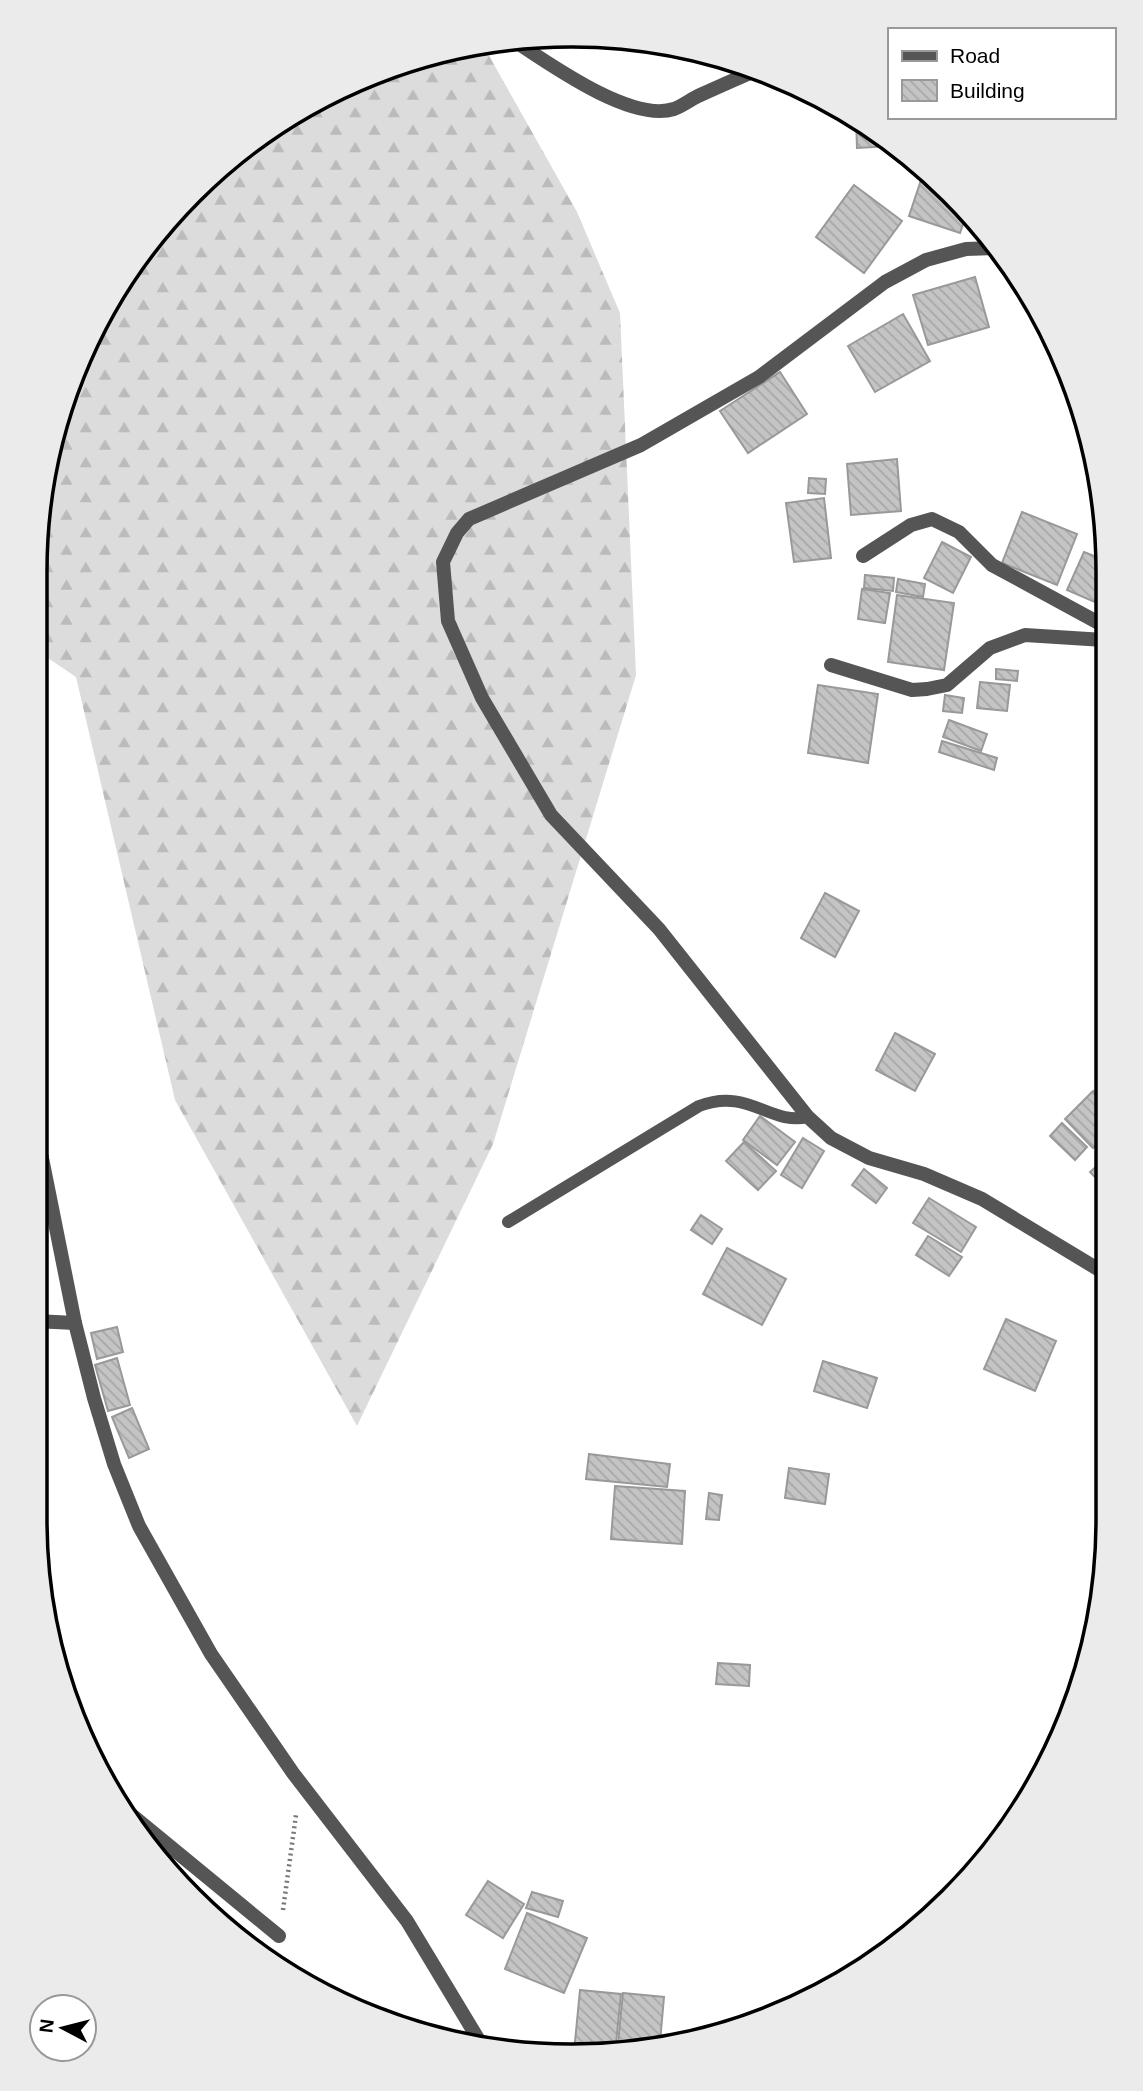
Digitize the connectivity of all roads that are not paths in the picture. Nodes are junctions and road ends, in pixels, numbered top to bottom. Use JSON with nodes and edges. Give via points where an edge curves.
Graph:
{"nodes":[{"id":1,"x":527,"y":49,"type":"edge"},
{"id":2,"x":743,"y":76,"type":"edge"},
{"id":3,"x":984,"y":248,"type":"edge"},
{"id":4,"x":863,"y":556,"type":"dead end"},
{"id":5,"x":1096,"y":621,"type":"edge"},
{"id":6,"x":1096,"y":639,"type":"edge"},
{"id":7,"x":831,"y":665,"type":"dead end"},
{"id":8,"x":808,"y":1117,"type":"junction"},
{"id":9,"x":47,"y":1183,"type":"edge"},
{"id":10,"x":508,"y":1222,"type":"dead end"},
{"id":11,"x":1096,"y":1268,"type":"edge"},
{"id":12,"x":47,"y":1322,"type":"edge"},
{"id":13,"x":75,"y":1323,"type":"junction"},
{"id":14,"x":149,"y":1829,"type":"edge"},
{"id":15,"x":279,"y":1936,"type":"road end"},
{"id":16,"x":476,"y":2035,"type":"edge"}],
"edges":[{"from":1,"to":2,"type":"street","via":[[584,86],[652,111],[674,109]]},
{"from":3,"to":8,"type":"street","via":[[926,260],[885,282],[759,377],[653,439],[469,519],[443,562],[448,621],[482,698],[551,816],[659,929]]},
{"from":4,"to":5,"type":"street","via":[[911,525],[932,519],[959,532],[992,565]]},
{"from":6,"to":7,"type":"street","via":[[1025,635],[990,648],[947,685],[927,689],[912,690]]},
{"from":8,"to":10,"type":"lane","via":[[789,1118],[735,1100],[699,1106]]},
{"from":8,"to":11,"type":"street","via":[[831,1138],[869,1158],[924,1174],[982,1199]]},
{"from":9,"to":13,"type":"street"},
{"from":12,"to":13,"type":"street"},
{"from":13,"to":16,"type":"street","via":[[114,1464],[139,1526],[211,1654],[293,1773],[407,1921]]},
{"from":14,"to":15,"type":"street"}]}
